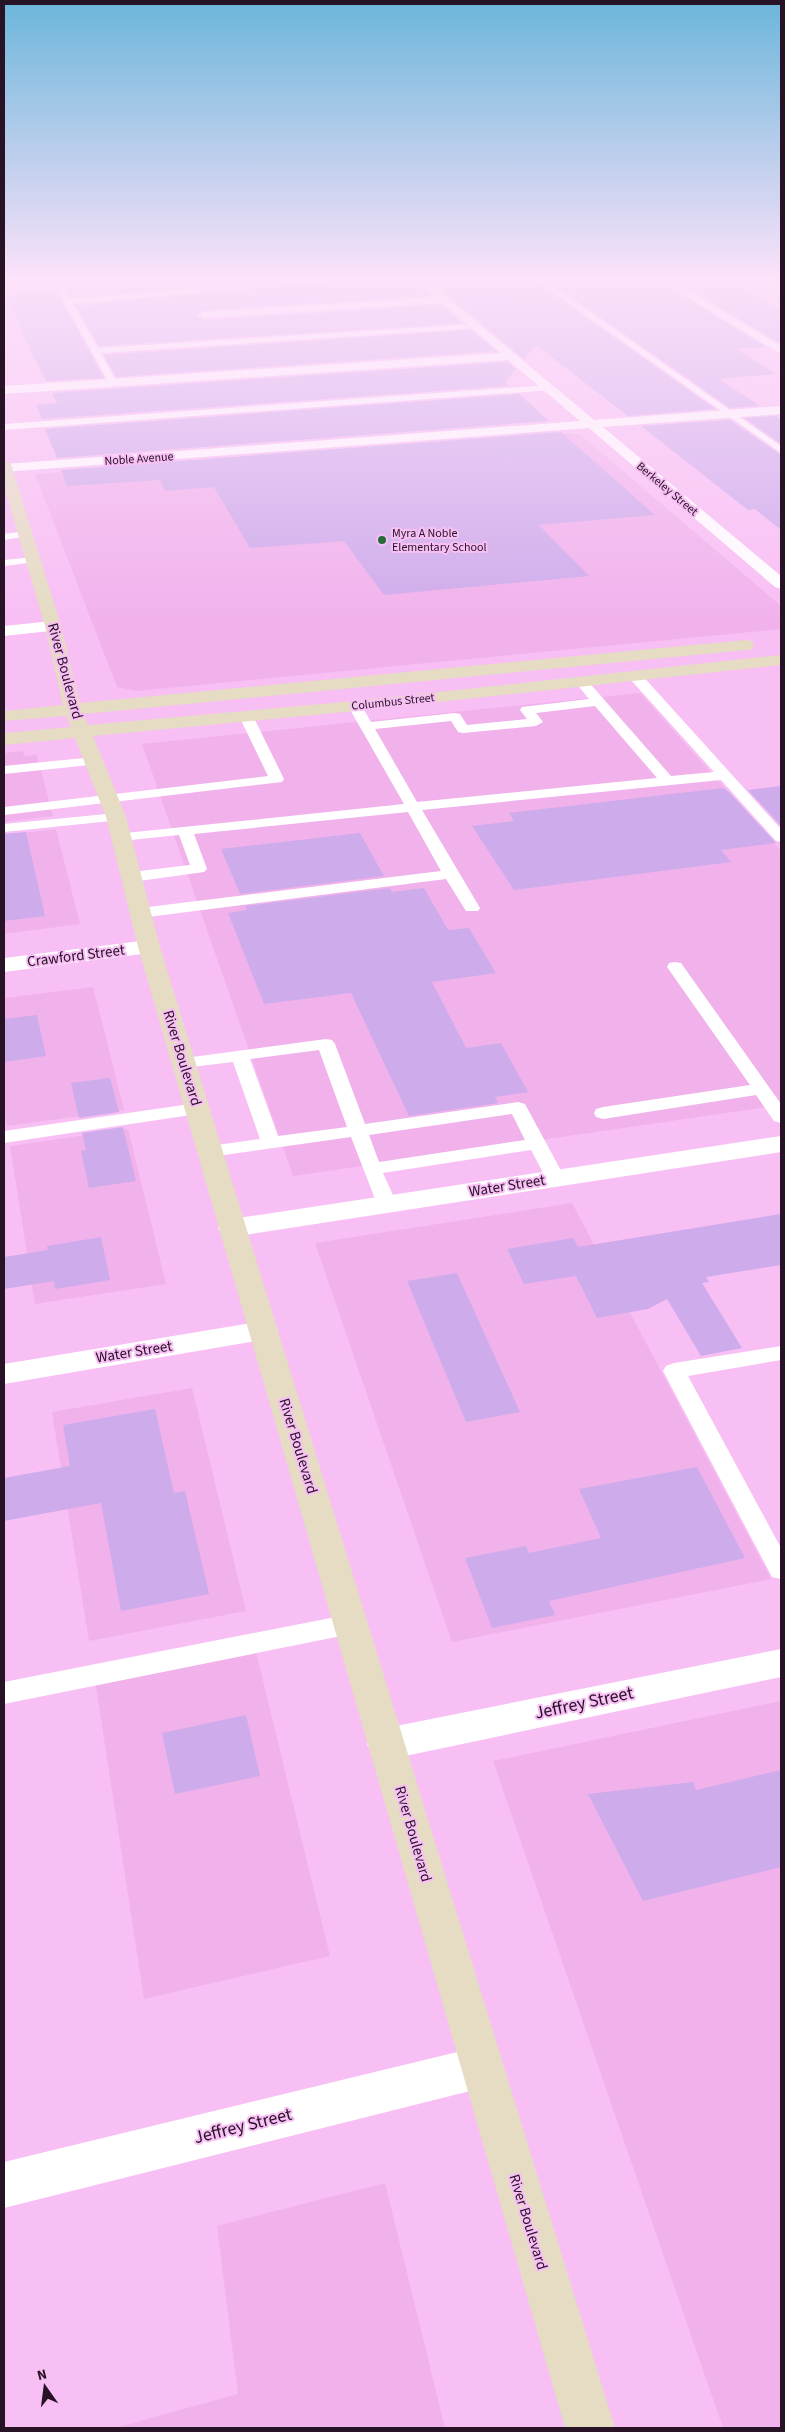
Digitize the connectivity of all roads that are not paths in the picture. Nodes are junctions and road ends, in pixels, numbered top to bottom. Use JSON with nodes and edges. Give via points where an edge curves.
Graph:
{"nodes":[{"id":1,"x":514,"y":390,"type":"edge"},
{"id":2,"x":552,"y":390,"type":"edge"},
{"id":3,"x":697,"y":390,"type":"edge"},
{"id":4,"x":781,"y":410,"type":"edge"},
{"id":5,"x":731,"y":414,"type":"junction"},
{"id":6,"x":590,"y":425,"type":"junction"},
{"id":7,"x":4,"y":427,"type":"edge"},
{"id":8,"x":781,"y":450,"type":"edge"},
{"id":9,"x":4,"y":467,"type":"edge"},
{"id":10,"x":25,"y":534,"type":"junction"},
{"id":11,"x":4,"y":536,"type":"edge"},
{"id":12,"x":33,"y":560,"type":"junction"},
{"id":13,"x":4,"y":563,"type":"edge"},
{"id":14,"x":781,"y":584,"type":"edge"},
{"id":15,"x":53,"y":626,"type":"junction"},
{"id":16,"x":4,"y":631,"type":"edge"},
{"id":17,"x":762,"y":644,"type":"dead end"},
{"id":18,"x":781,"y":660,"type":"edge"},
{"id":19,"x":636,"y":676,"type":"junction"},
{"id":20,"x":581,"y":682,"type":"junction"},
{"id":21,"x":599,"y":702,"type":"junction"},
{"id":22,"x":355,"y":706,"type":"junction"},
{"id":23,"x":4,"y":716,"type":"edge"},
{"id":24,"x":246,"y":716,"type":"junction"},
{"id":25,"x":367,"y":726,"type":"junction"},
{"id":26,"x":83,"y":734,"type":"junction"},
{"id":27,"x":4,"y":739,"type":"edge"},
{"id":28,"x":4,"y":770,"type":"edge"},
{"id":29,"x":724,"y":775,"type":"junction"},
{"id":30,"x":668,"y":780,"type":"junction"},
{"id":31,"x":414,"y":807,"type":"junction"},
{"id":32,"x":4,"y":811,"type":"edge"},
{"id":33,"x":116,"y":818,"type":"junction"},
{"id":34,"x":4,"y":828,"type":"edge"},
{"id":35,"x":186,"y":831,"type":"junction"},
{"id":36,"x":781,"y":838,"type":"edge"},
{"id":37,"x":451,"y":874,"type":"junction"},
{"id":38,"x":132,"y":877,"type":"junction"},
{"id":39,"x":472,"y":908,"type":"dead end"},
{"id":40,"x":140,"y":913,"type":"junction"},
{"id":41,"x":149,"y":947,"type":"junction"},
{"id":42,"x":4,"y":965,"type":"edge"},
{"id":43,"x":675,"y":967,"type":"dead end"},
{"id":44,"x":240,"y":1055,"type":"junction"},
{"id":45,"x":183,"y":1063,"type":"junction"},
{"id":46,"x":762,"y":1089,"type":"junction"},
{"id":47,"x":197,"y":1109,"type":"junction"},
{"id":48,"x":603,"y":1113,"type":"dead end"},
{"id":49,"x":781,"y":1117,"type":"edge"},
{"id":50,"x":358,"y":1131,"type":"junction"},
{"id":51,"x":4,"y":1138,"type":"edge"},
{"id":52,"x":271,"y":1143,"type":"junction"},
{"id":53,"x":535,"y":1144,"type":"junction"},
{"id":54,"x":781,"y":1144,"type":"edge"},
{"id":55,"x":210,"y":1151,"type":"junction"},
{"id":56,"x":372,"y":1169,"type":"junction"},
{"id":57,"x":555,"y":1178,"type":"junction"},
{"id":58,"x":388,"y":1204,"type":"junction"},
{"id":59,"x":232,"y":1228,"type":"junction"},
{"id":60,"x":263,"y":1331,"type":"junction"},
{"id":61,"x":781,"y":1353,"type":"edge"},
{"id":62,"x":4,"y":1374,"type":"edge"},
{"id":63,"x":781,"y":1570,"type":"edge"},
{"id":64,"x":351,"y":1624,"type":"junction"},
{"id":65,"x":781,"y":1663,"type":"edge"},
{"id":66,"x":4,"y":1693,"type":"edge"},
{"id":67,"x":386,"y":1744,"type":"junction"},
{"id":68,"x":482,"y":2067,"type":"junction"},
{"id":69,"x":4,"y":2185,"type":"edge"},
{"id":70,"x":590,"y":2428,"type":"edge"}],
"edges":[{"from":1,"to":7,"type":"lane"},
{"from":2,"to":6,"type":"street","name":"Berkeley Street"},
{"from":3,"to":5,"type":"lane"},
{"from":4,"to":5,"type":"street","name":"Noble Avenue"},
{"from":5,"to":6,"type":"street","name":"Noble Avenue"},
{"from":5,"to":8,"type":"lane"},
{"from":6,"to":9,"type":"street","name":"Noble Avenue"},
{"from":6,"to":14,"type":"street","name":"Berkeley Street"},
{"from":9,"to":10,"type":"main road","name":"River Boulevard"},
{"from":10,"to":11,"type":"lane"},
{"from":10,"to":12,"type":"main road","name":"River Boulevard"},
{"from":12,"to":13,"type":"lane"},
{"from":12,"to":15,"type":"main road","name":"River Boulevard"},
{"from":15,"to":16,"type":"street"},
{"from":15,"to":26,"type":"main road","name":"River Boulevard"},
{"from":17,"to":26,"type":"main road","name":"Columbus Street"},
{"from":18,"to":19,"type":"main road","name":"Columbus Street"},
{"from":19,"to":20,"type":"main road","name":"Columbus Street"},
{"from":19,"to":29,"type":"lane"},
{"from":20,"to":21,"type":"lane"},
{"from":20,"to":22,"type":"main road","name":"Columbus Street"},
{"from":21,"to":25,"type":"lane","via":[[527,710],[536,722],[463,729],[455,717]]},
{"from":21,"to":30,"type":"lane"},
{"from":22,"to":24,"type":"main road","name":"Columbus Street"},
{"from":22,"to":25,"type":"lane"},
{"from":23,"to":26,"type":"main road","name":"Columbus Street"},
{"from":24,"to":26,"type":"main road","name":"Columbus Street"},
{"from":24,"to":33,"type":"lane","via":[[277,779]]},
{"from":25,"to":31,"type":"lane"},
{"from":26,"to":27,"type":"main road","name":"Columbus Street"},
{"from":26,"to":28,"type":"lane"},
{"from":26,"to":33,"type":"main road","name":"River Boulevard"},
{"from":29,"to":30,"type":"lane"},
{"from":29,"to":36,"type":"lane"},
{"from":30,"to":31,"type":"lane"},
{"from":31,"to":35,"type":"lane"},
{"from":31,"to":37,"type":"lane"},
{"from":32,"to":33,"type":"lane"},
{"from":33,"to":34,"type":"lane"},
{"from":33,"to":35,"type":"lane"},
{"from":33,"to":38,"type":"main road","name":"River Boulevard"},
{"from":35,"to":38,"type":"lane","via":[[199,869]]},
{"from":37,"to":39,"type":"lane"},
{"from":37,"to":40,"type":"lane"},
{"from":38,"to":40,"type":"main road","name":"River Boulevard"},
{"from":40,"to":41,"type":"main road","name":"River Boulevard"},
{"from":41,"to":42,"type":"street","name":"Crawford Street"},
{"from":41,"to":45,"type":"main road","name":"River Boulevard"},
{"from":43,"to":46,"type":"lane"},
{"from":44,"to":45,"type":"lane"},
{"from":44,"to":50,"type":"lane","via":[[326,1044]]},
{"from":44,"to":52,"type":"lane"},
{"from":45,"to":47,"type":"main road","name":"River Boulevard"},
{"from":46,"to":48,"type":"lane"},
{"from":46,"to":49,"type":"lane"},
{"from":47,"to":51,"type":"lane"},
{"from":47,"to":55,"type":"main road","name":"River Boulevard"},
{"from":50,"to":52,"type":"lane"},
{"from":50,"to":53,"type":"lane","via":[[518,1108]]},
{"from":50,"to":56,"type":"lane"},
{"from":52,"to":55,"type":"lane"},
{"from":53,"to":56,"type":"lane"},
{"from":53,"to":57,"type":"lane"},
{"from":54,"to":57,"type":"street","name":"Water Street"},
{"from":55,"to":59,"type":"main road","name":"River Boulevard"},
{"from":56,"to":58,"type":"lane"},
{"from":57,"to":58,"type":"street","name":"Water Street"},
{"from":58,"to":59,"type":"street","name":"Water Street"},
{"from":59,"to":60,"type":"main road","name":"River Boulevard"},
{"from":60,"to":62,"type":"street","name":"Water Street"},
{"from":60,"to":64,"type":"main road","name":"River Boulevard"},
{"from":61,"to":63,"type":"lane","via":[[674,1371]]},
{"from":64,"to":66,"type":"lane"},
{"from":64,"to":67,"type":"main road","name":"River Boulevard"},
{"from":65,"to":67,"type":"street","name":"Jeffrey Street"},
{"from":67,"to":68,"type":"main road","name":"River Boulevard"},
{"from":68,"to":69,"type":"street","name":"Jeffrey Street"},
{"from":68,"to":70,"type":"main road","name":"River Boulevard"}]}
